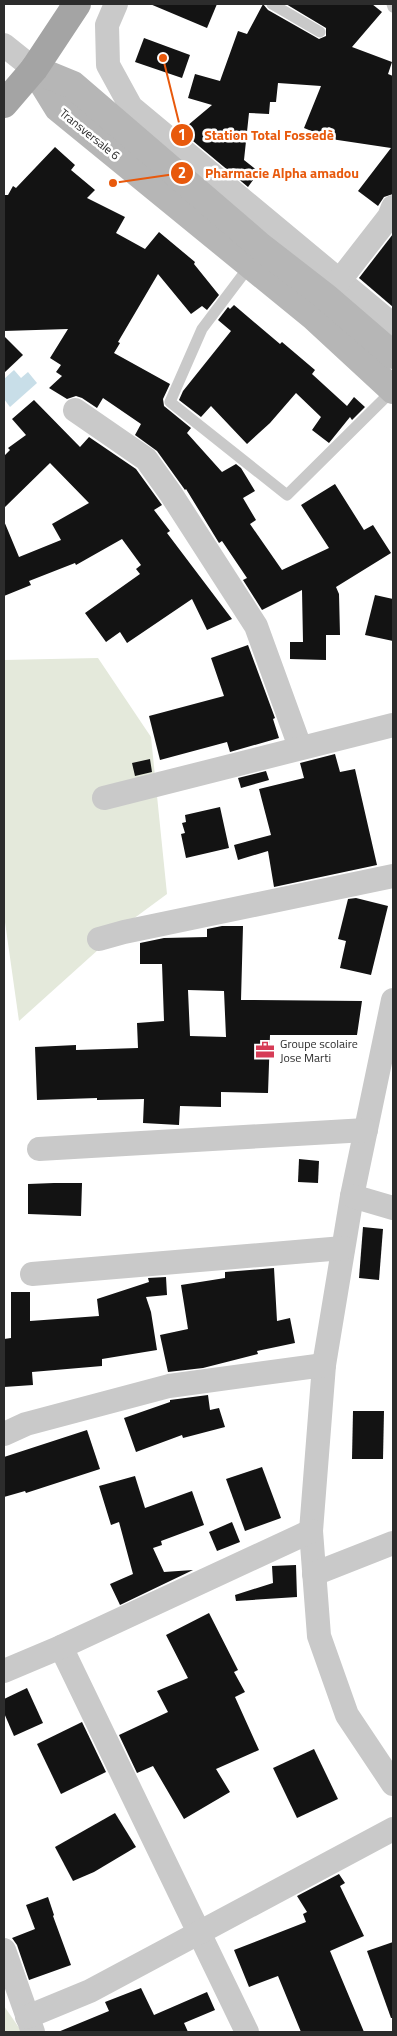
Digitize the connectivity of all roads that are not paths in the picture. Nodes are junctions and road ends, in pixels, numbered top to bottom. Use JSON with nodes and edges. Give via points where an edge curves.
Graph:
{"nodes":[{"id":1,"x":77,"y":4,"type":"edge"},
{"id":2,"x":116,"y":4,"type":"edge"},
{"id":3,"x":272,"y":4,"type":"edge"},
{"id":4,"x":320,"y":32,"type":"dead end"},
{"id":5,"x":4,"y":45,"type":"edge"},
{"id":6,"x":34,"y":69,"type":"junction"},
{"id":7,"x":4,"y":104,"type":"edge"},
{"id":8,"x":393,"y":207,"type":"edge"},
{"id":9,"x":251,"y":264,"type":"junction"},
{"id":10,"x":333,"y":290,"type":"junction"},
{"id":11,"x":393,"y":325,"type":"edge"},
{"id":12,"x":393,"y":355,"type":"edge"},
{"id":13,"x":393,"y":390,"type":"edge"},
{"id":14,"x":75,"y":410,"type":"dead end"},
{"id":15,"x":393,"y":724,"type":"edge"},
{"id":16,"x":300,"y":747,"type":"junction"},
{"id":17,"x":104,"y":798,"type":"dead end"},
{"id":18,"x":393,"y":876,"type":"edge"},
{"id":19,"x":100,"y":939,"type":"dead end"},
{"id":20,"x":393,"y":1000,"type":"edge"},
{"id":21,"x":366,"y":1130,"type":"junction"},
{"id":22,"x":39,"y":1149,"type":"dead end"},
{"id":23,"x":352,"y":1196,"type":"junction"},
{"id":24,"x":393,"y":1208,"type":"edge"},
{"id":25,"x":344,"y":1248,"type":"junction"},
{"id":26,"x":32,"y":1274,"type":"dead end"},
{"id":27,"x":324,"y":1365,"type":"junction"},
{"id":28,"x":4,"y":1434,"type":"edge"},
{"id":29,"x":311,"y":1531,"type":"junction"},
{"id":30,"x":393,"y":1543,"type":"edge"},
{"id":31,"x":314,"y":1574,"type":"junction"},
{"id":32,"x":61,"y":1647,"type":"junction"},
{"id":33,"x":4,"y":1671,"type":"edge"},
{"id":34,"x":393,"y":1784,"type":"edge"},
{"id":35,"x":393,"y":1830,"type":"edge"},
{"id":36,"x":200,"y":1934,"type":"junction"},
{"id":37,"x":4,"y":1950,"type":"edge"},
{"id":38,"x":30,"y":2024,"type":"edge"},
{"id":39,"x":246,"y":2032,"type":"edge"}],
"edges":[{"from":1,"to":6,"type":"main road"},
{"from":2,"to":10,"type":"street","via":[[107,25],[108,65],[131,107]]},
{"from":3,"to":4,"type":"lane"},
{"from":5,"to":6,"type":"street"},
{"from":6,"to":7,"type":"main road"},
{"from":6,"to":9,"type":"main road","name":"Transversale 6","via":[[58,108]]},
{"from":6,"to":10,"type":"main road","name":"Transversale 6","via":[[73,85],[260,246]]},
{"from":8,"to":10,"type":"street","via":[[389,217]]},
{"from":9,"to":13,"type":"main road","name":"Transversale 6"},
{"from":9,"to":13,"type":"lane","via":[[202,329],[170,402],[287,495]]},
{"from":10,"to":11,"type":"street"},
{"from":10,"to":12,"type":"main road","name":"Transversale 6"},
{"from":14,"to":16,"type":"street","via":[[146,459],[171,494],[256,626]]},
{"from":15,"to":16,"type":"street"},
{"from":16,"to":17,"type":"street"},
{"from":18,"to":19,"type":"street"},
{"from":20,"to":21,"type":"street"},
{"from":21,"to":22,"type":"street"},
{"from":21,"to":23,"type":"street"},
{"from":23,"to":24,"type":"street"},
{"from":23,"to":25,"type":"street"},
{"from":25,"to":26,"type":"street"},
{"from":25,"to":27,"type":"street"},
{"from":27,"to":28,"type":"street","via":[[169,1386],[26,1424]]},
{"from":27,"to":29,"type":"street"},
{"from":29,"to":31,"type":"street"},
{"from":29,"to":32,"type":"street"},
{"from":30,"to":31,"type":"street"},
{"from":31,"to":34,"type":"street","via":[[319,1636],[347,1715]]},
{"from":32,"to":33,"type":"street"},
{"from":32,"to":36,"type":"street"},
{"from":35,"to":36,"type":"street"},
{"from":36,"to":38,"type":"street"},
{"from":36,"to":39,"type":"street"},
{"from":37,"to":38,"type":"street"}]}
